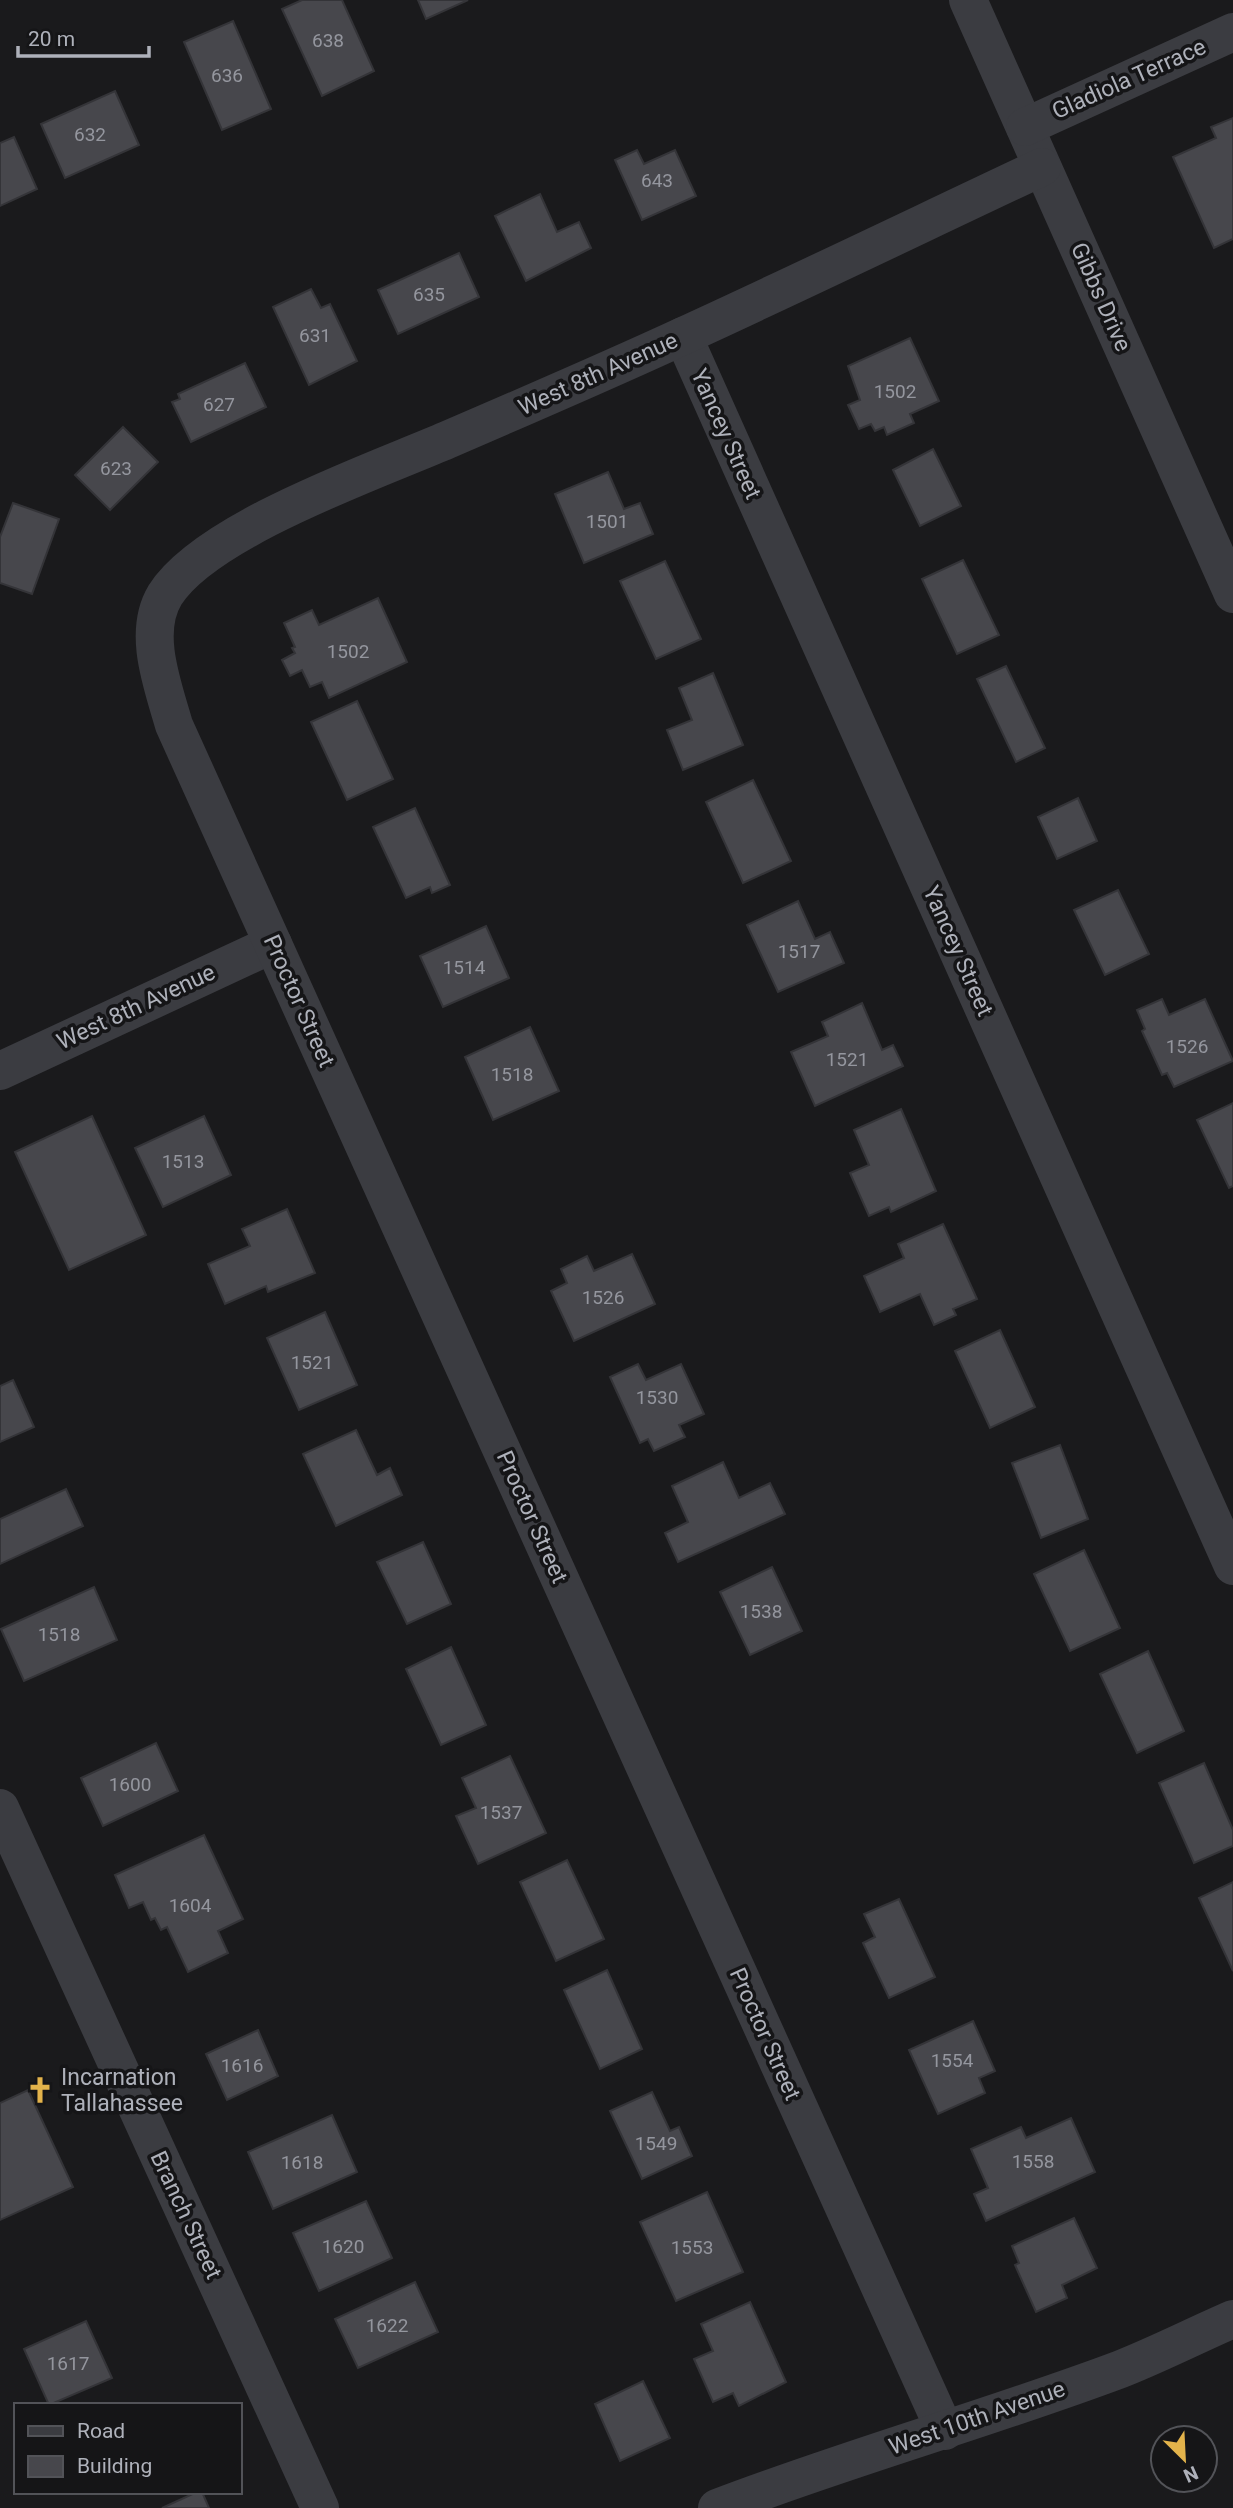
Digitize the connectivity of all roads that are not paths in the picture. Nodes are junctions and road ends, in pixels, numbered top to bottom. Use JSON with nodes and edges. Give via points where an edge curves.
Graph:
{"nodes":[{"id":1,"x":968,"y":0,"type":"edge"},
{"id":2,"x":1233,"y":32,"type":"edge"},
{"id":3,"x":1025,"y":127,"type":"junction"},
{"id":4,"x":1042,"y":167,"type":"junction"},
{"id":5,"x":683,"y":337,"type":"junction"},
{"id":6,"x":1233,"y":594,"type":"edge"},
{"id":7,"x":165,"y":596,"type":"joint"},
{"id":8,"x":273,"y":944,"type":"junction"},
{"id":9,"x":0,"y":1071,"type":"edge"},
{"id":10,"x":1233,"y":1566,"type":"edge"},
{"id":11,"x":4,"y":1829,"type":"edge"},
{"id":12,"x":1233,"y":2319,"type":"edge"},
{"id":13,"x":945,"y":2431,"type":"junction"},
{"id":14,"x":320,"y":2508,"type":"edge"},
{"id":15,"x":717,"y":2508,"type":"edge"}],
"edges":[{"from":1,"to":3,"type":"street","name":"Gibbs Drive"},
{"from":2,"to":3,"type":"street","name":"Gladiola Terrace"},
{"from":3,"to":4,"type":"street","name":"Gibbs Drive"},
{"from":4,"to":5,"type":"street","name":"West 8th Avenue"},
{"from":4,"to":6,"type":"street","name":"Gibbs Drive"},
{"from":5,"to":7,"type":"street","name":"West 8th Avenue","via":[[231,538],[185,573]]},
{"from":5,"to":10,"type":"street","name":"Yancey Street"},
{"from":7,"to":8,"type":"street","name":"Proctor Street","via":[[154,626],[159,672],[174,725]]},
{"from":8,"to":9,"type":"street","name":"West 8th Avenue"},
{"from":8,"to":13,"type":"street","name":"Proctor Street"},
{"from":11,"to":14,"type":"street","name":"Branch Street"},
{"from":12,"to":13,"type":"street","name":"West 10th Avenue","via":[[1123,2368]]},
{"from":13,"to":15,"type":"street","name":"West 10th Avenue"}]}
